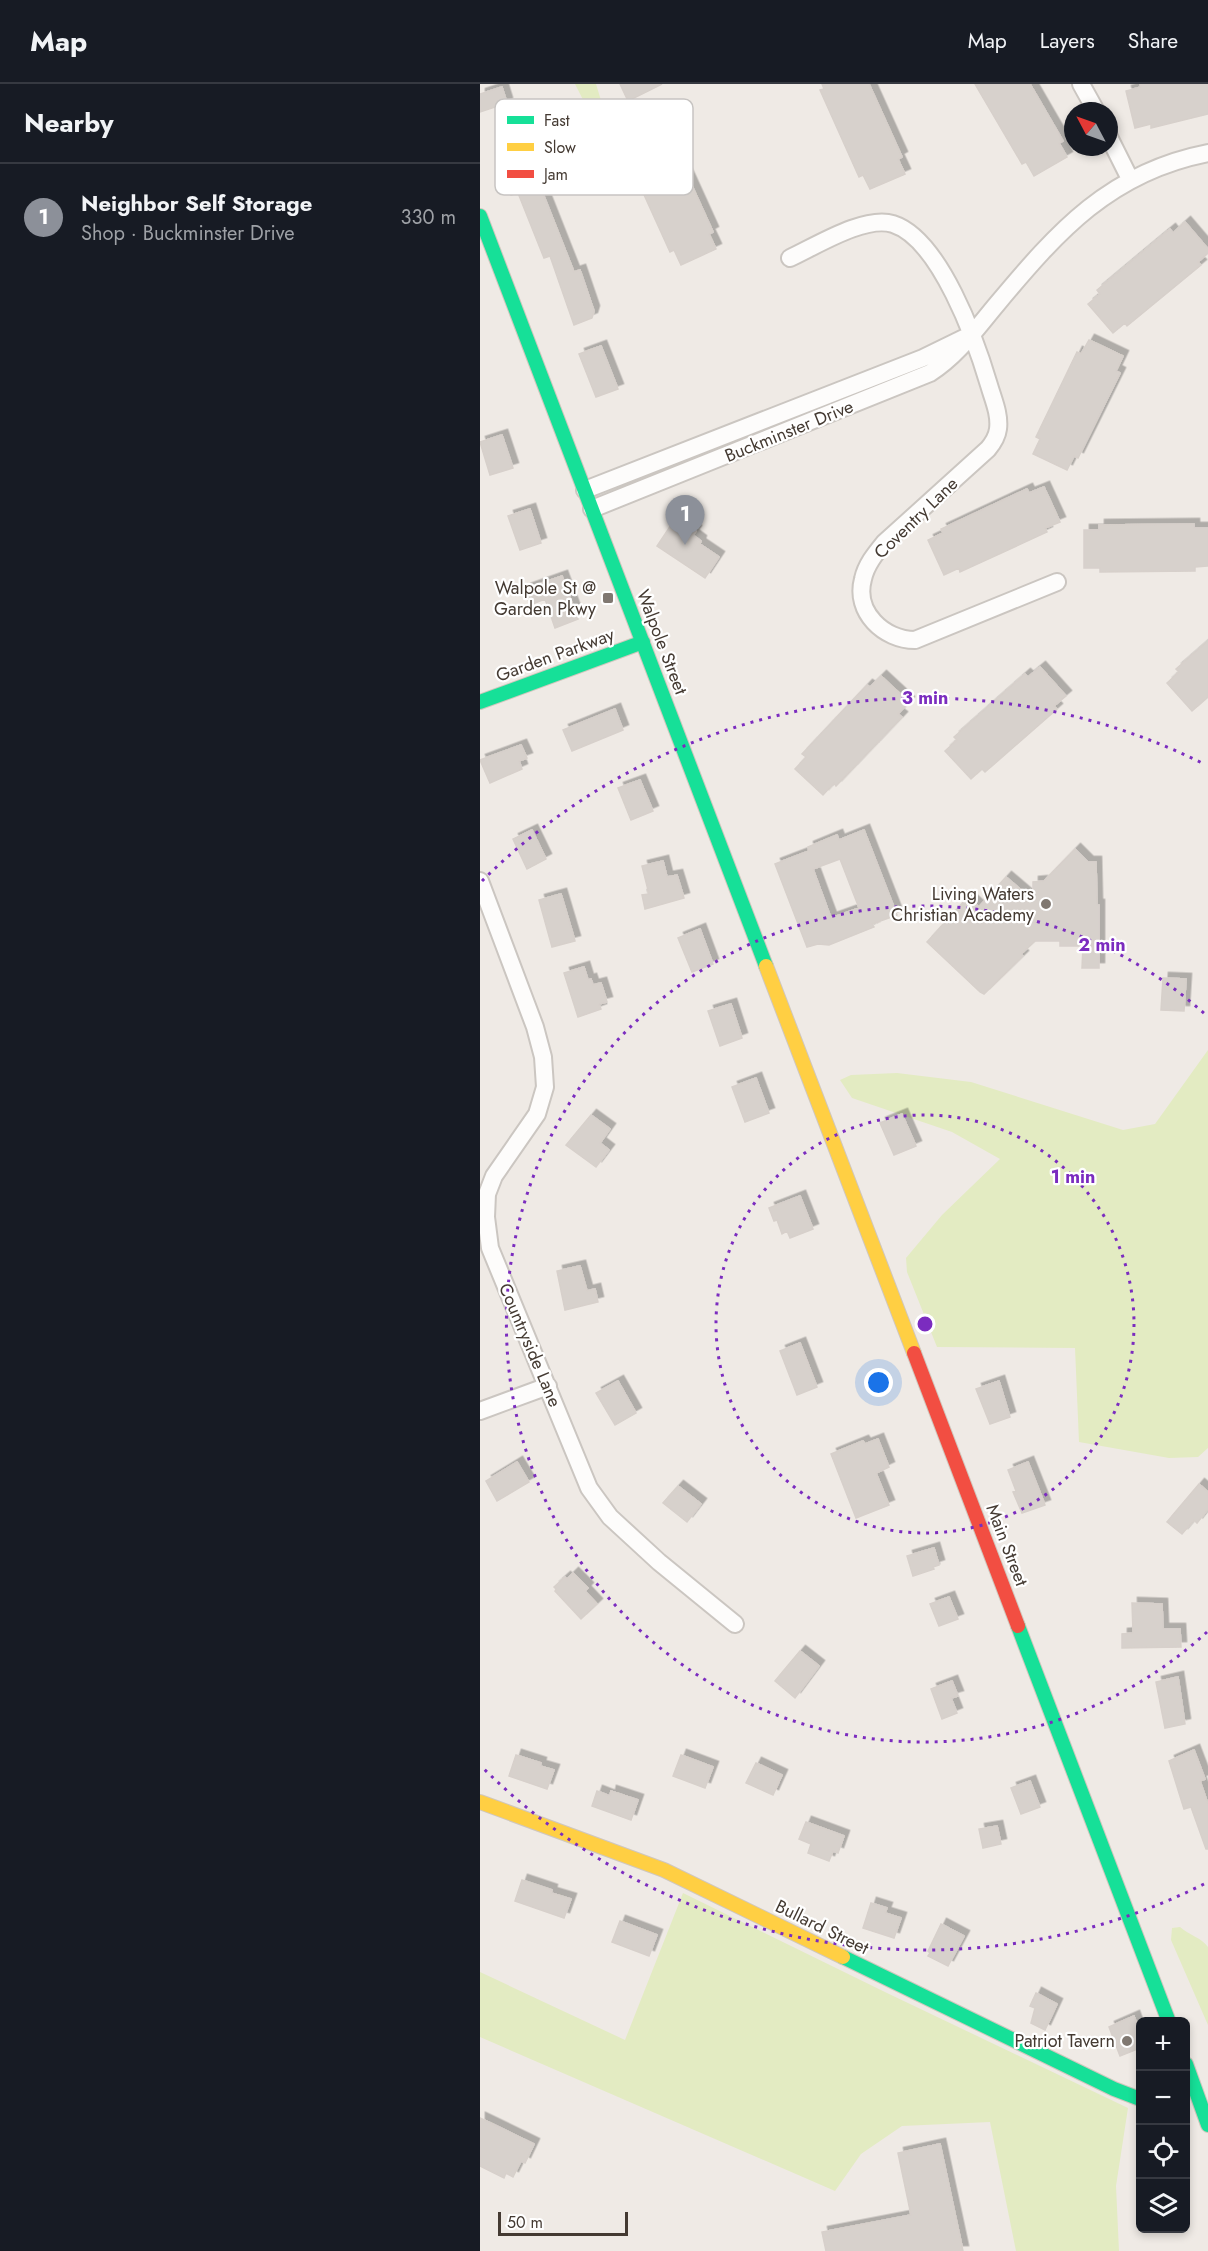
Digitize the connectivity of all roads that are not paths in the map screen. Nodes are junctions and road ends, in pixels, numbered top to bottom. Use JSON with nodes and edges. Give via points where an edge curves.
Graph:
{"nodes":[{"id":1,"x":1082,"y":84,"type":"edge"},
{"id":2,"x":1091,"y":102,"type":"edge"},
{"id":3,"x":1208,"y":153,"type":"edge"},
{"id":4,"x":1118,"y":154,"type":"edge"},
{"id":5,"x":1131,"y":179,"type":"junction"},
{"id":6,"x":480,"y":216,"type":"edge"},
{"id":7,"x":790,"y":258,"type":"dead end"},
{"id":8,"x":973,"y":333,"type":"junction"},
{"id":9,"x":585,"y":490,"type":"junction"},
{"id":10,"x":592,"y":509,"type":"junction"},
{"id":11,"x":1057,"y":582,"type":"dead end"},
{"id":12,"x":643,"y":642,"type":"junction"},
{"id":13,"x":480,"y":702,"type":"edge"},
{"id":14,"x":480,"y":881,"type":"edge"},
{"id":15,"x":811,"y":1081,"type":"joint"},
{"id":16,"x":548,"y":1386,"type":"junction"},
{"id":17,"x":480,"y":1411,"type":"edge"},
{"id":18,"x":735,"y":1624,"type":"dead end"},
{"id":19,"x":480,"y":1802,"type":"edge"},
{"id":20,"x":1167,"y":2017,"type":"edge"},
{"id":21,"x":1188,"y":2071,"type":"edge"},
{"id":22,"x":1136,"y":2097,"type":"edge"},
{"id":23,"x":1205,"y":2105,"type":"edge"},
{"id":24,"x":1190,"y":2106,"type":"edge"},
{"id":25,"x":1208,"y":2125,"type":"edge"}],
"edges":[{"from":1,"to":2,"type":"street"},
{"from":3,"to":5,"type":"street","name":"Buckminster Drive"},
{"from":4,"to":5,"type":"street"},
{"from":5,"to":8,"type":"street","name":"Buckminster Drive","via":[[1069,224]]},
{"from":6,"to":9,"type":"main road","name":"Walpole Street"},
{"from":7,"to":8,"type":"street","name":"Coventry Lane","via":[[856,228],[892,224],[907,231],[931,256]]},
{"from":8,"to":9,"type":"street","name":"Buckminster Drive","via":[[923,358]]},
{"from":8,"to":10,"type":"street","name":"Buckminster Drive","via":[[944,364],[911,382]]},
{"from":8,"to":11,"type":"street","name":"Coventry Lane","via":[[998,416],[995,440],[884,543],[862,580],[864,606],[890,635],[915,640]]},
{"from":9,"to":10,"type":"main road","name":"Walpole Street"},
{"from":10,"to":12,"type":"main road","name":"Walpole Street"},
{"from":12,"to":13,"type":"main road","name":"Garden Parkway"},
{"from":12,"to":15,"type":"main road","name":"Walpole Street"},
{"from":14,"to":16,"type":"street","name":"Countryside Lane","via":[[535,1027],[543,1057],[544,1087],[537,1114],[494,1176],[487,1194],[490,1248]]},
{"from":15,"to":20,"type":"main road","name":"Main Street"},
{"from":16,"to":17,"type":"street"},
{"from":16,"to":18,"type":"street","name":"Countryside Lane","via":[[589,1488],[610,1517]]},
{"from":19,"to":22,"type":"main road","name":"Bullard Street","via":[[664,1870]]},
{"from":21,"to":23,"type":"main road"},
{"from":23,"to":24,"type":"main road"},
{"from":23,"to":25,"type":"main road"}]}
